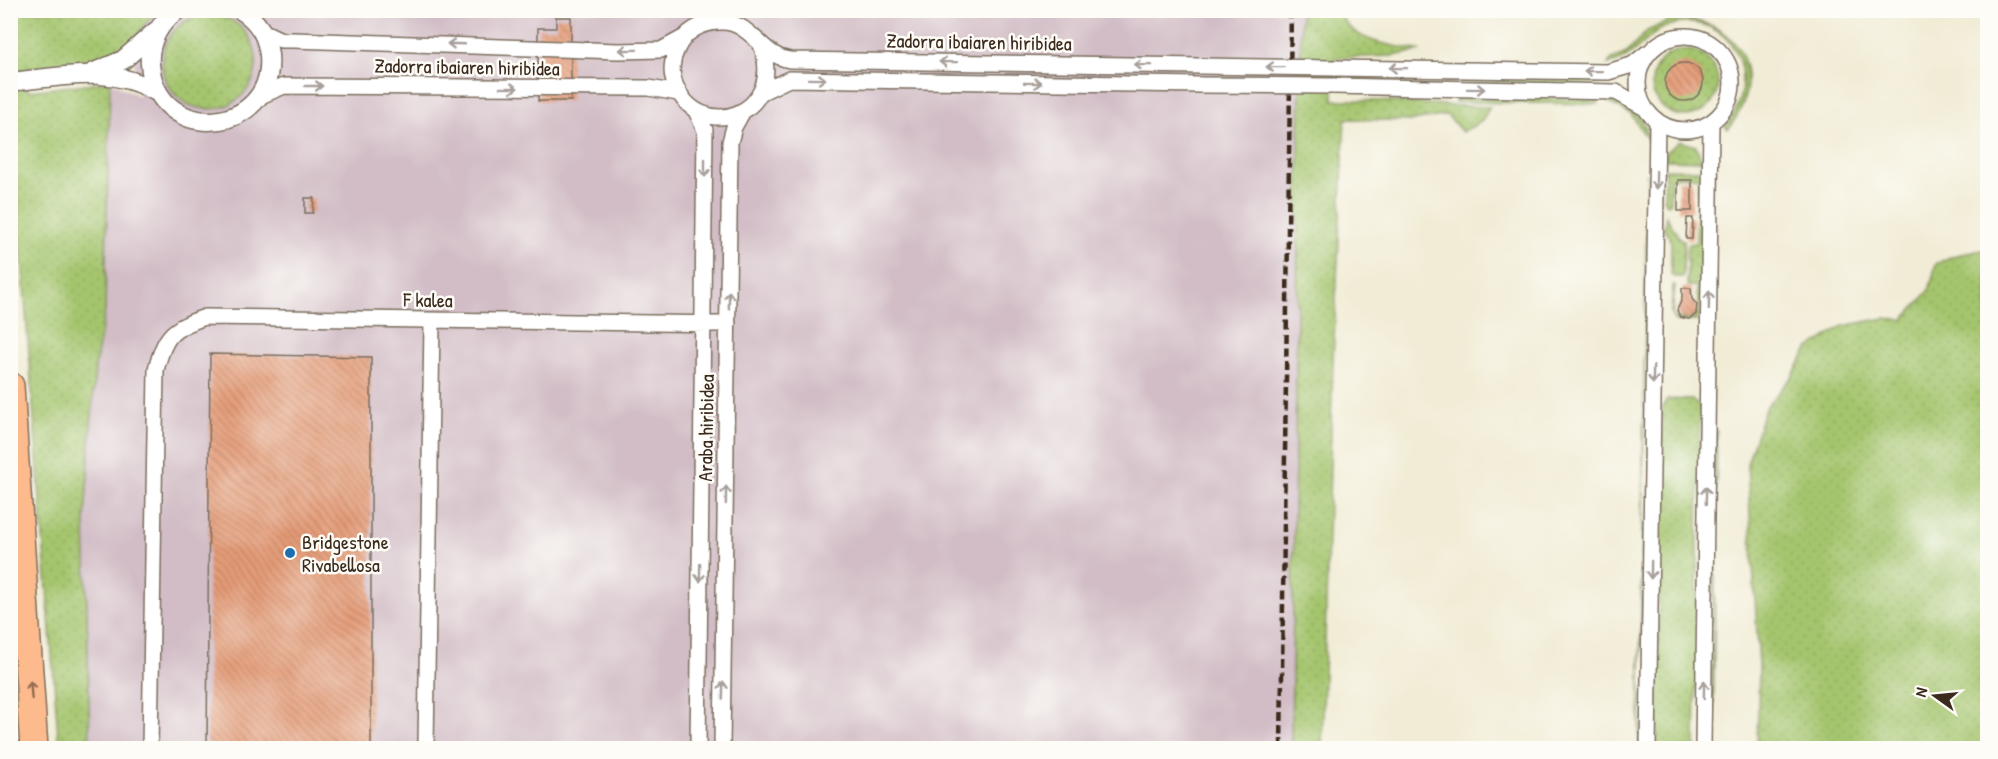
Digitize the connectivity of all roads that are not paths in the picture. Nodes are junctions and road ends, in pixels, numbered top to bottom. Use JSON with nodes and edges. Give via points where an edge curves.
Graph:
{"nodes":[{"id":1,"x":178,"y":10,"type":"edge"},
{"id":2,"x":245,"y":12,"type":"edge"},
{"id":3,"x":161,"y":25,"type":"junction"},
{"id":4,"x":262,"y":32,"type":"junction"},
{"id":5,"x":683,"y":38,"type":"junction"},
{"id":6,"x":761,"y":45,"type":"junction"},
{"id":7,"x":1647,"y":54,"type":"junction"},
{"id":8,"x":91,"y":74,"type":"junction"},
{"id":9,"x":10,"y":82,"type":"edge"},
{"id":10,"x":157,"y":92,"type":"junction"},
{"id":11,"x":762,"y":92,"type":"junction"},
{"id":12,"x":678,"y":93,"type":"junction"},
{"id":13,"x":258,"y":98,"type":"junction"},
{"id":14,"x":1643,"y":107,"type":"junction"},
{"id":15,"x":696,"y":111,"type":"junction"},
{"id":16,"x":743,"y":111,"type":"junction"},
{"id":17,"x":1657,"y":122,"type":"junction"},
{"id":18,"x":1712,"y":122,"type":"junction"},
{"id":19,"x":432,"y":321,"type":"junction"},
{"id":20,"x":704,"y":324,"type":"junction"},
{"id":21,"x":728,"y":324,"type":"junction"},
{"id":22,"x":10,"y":386,"type":"edge"},
{"id":23,"x":34,"y":748,"type":"edge"},
{"id":24,"x":150,"y":748,"type":"edge"},
{"id":25,"x":426,"y":748,"type":"edge"},
{"id":26,"x":698,"y":748,"type":"edge"},
{"id":27,"x":722,"y":748,"type":"edge"},
{"id":28,"x":1648,"y":748,"type":"edge"},
{"id":29,"x":1703,"y":748,"type":"edge"}],
"edges":[{"from":1,"to":3,"type":"street"},
{"from":2,"to":4,"type":"street"},
{"from":3,"to":8,"type":"street","via":[[123,60]]},
{"from":3,"to":10,"type":"street","via":[[149,58]]},
{"from":5,"to":4,"type":"street","name":"Zadorra ibaiaren hiribidea","one_way":true,"via":[[661,50],[618,51],[281,40]]},
{"from":4,"to":13,"type":"street","via":[[270,65]]},
{"from":5,"to":6,"type":"street","via":[[702,25],[724,21],[739,25]]},
{"from":5,"to":12,"type":"street","via":[[672,65]]},
{"from":7,"to":6,"type":"street","name":"Zadorra ibaiaren hiribidea","one_way":true,"bridge":true,"via":[[1632,65],[1608,72],[790,60]]},
{"from":6,"to":11,"type":"street","via":[[767,60]]},
{"from":7,"to":14,"type":"street","via":[[1638,70],[1637,89]]},
{"from":7,"to":18,"type":"street","via":[[1659,42],[1692,35],[1721,52],[1730,67],[1732,91],[1721,114]]},
{"from":8,"to":9,"type":"street"},
{"from":8,"to":10,"type":"street","via":[[135,80]]},
{"from":10,"to":13,"type":"street","via":[[187,118],[206,122],[226,120]]},
{"from":11,"to":14,"type":"street","name":"Zadorra ibaiaren hiribidea","one_way":true,"bridge":true,"via":[[789,79],[1333,86],[1616,92]]},
{"from":11,"to":16,"type":"street"},
{"from":13,"to":12,"type":"street","name":"Zadorra ibaiaren hiribidea","one_way":true,"via":[[284,86],[649,88]]},
{"from":12,"to":15,"type":"street"},
{"from":14,"to":17,"type":"street"},
{"from":15,"to":16,"type":"street","via":[[711,117],[728,117]]},
{"from":15,"to":20,"type":"street","name":"Araba hiribidea","one_way":true,"via":[[705,130]]},
{"from":21,"to":16,"type":"street","name":"Araba hiribidea","one_way":true,"via":[[730,142]]},
{"from":17,"to":18,"type":"street","via":[[1678,130]]},
{"from":17,"to":28,"type":"street","one_way":true},
{"from":29,"to":18,"type":"street","one_way":true},
{"from":19,"to":20,"type":"street","name":"F kalea"},
{"from":19,"to":24,"type":"street","name":"F kalea","via":[[205,317],[176,329],[167,338],[156,370]]},
{"from":19,"to":25,"type":"street"},
{"from":20,"to":21,"type":"street","name":"F kalea"},
{"from":20,"to":26,"type":"street","name":"Araba hiribidea","one_way":true},
{"from":27,"to":21,"type":"street","name":"Araba hiribidea","one_way":true},
{"from":23,"to":22,"type":"highway","one_way":true}]}
